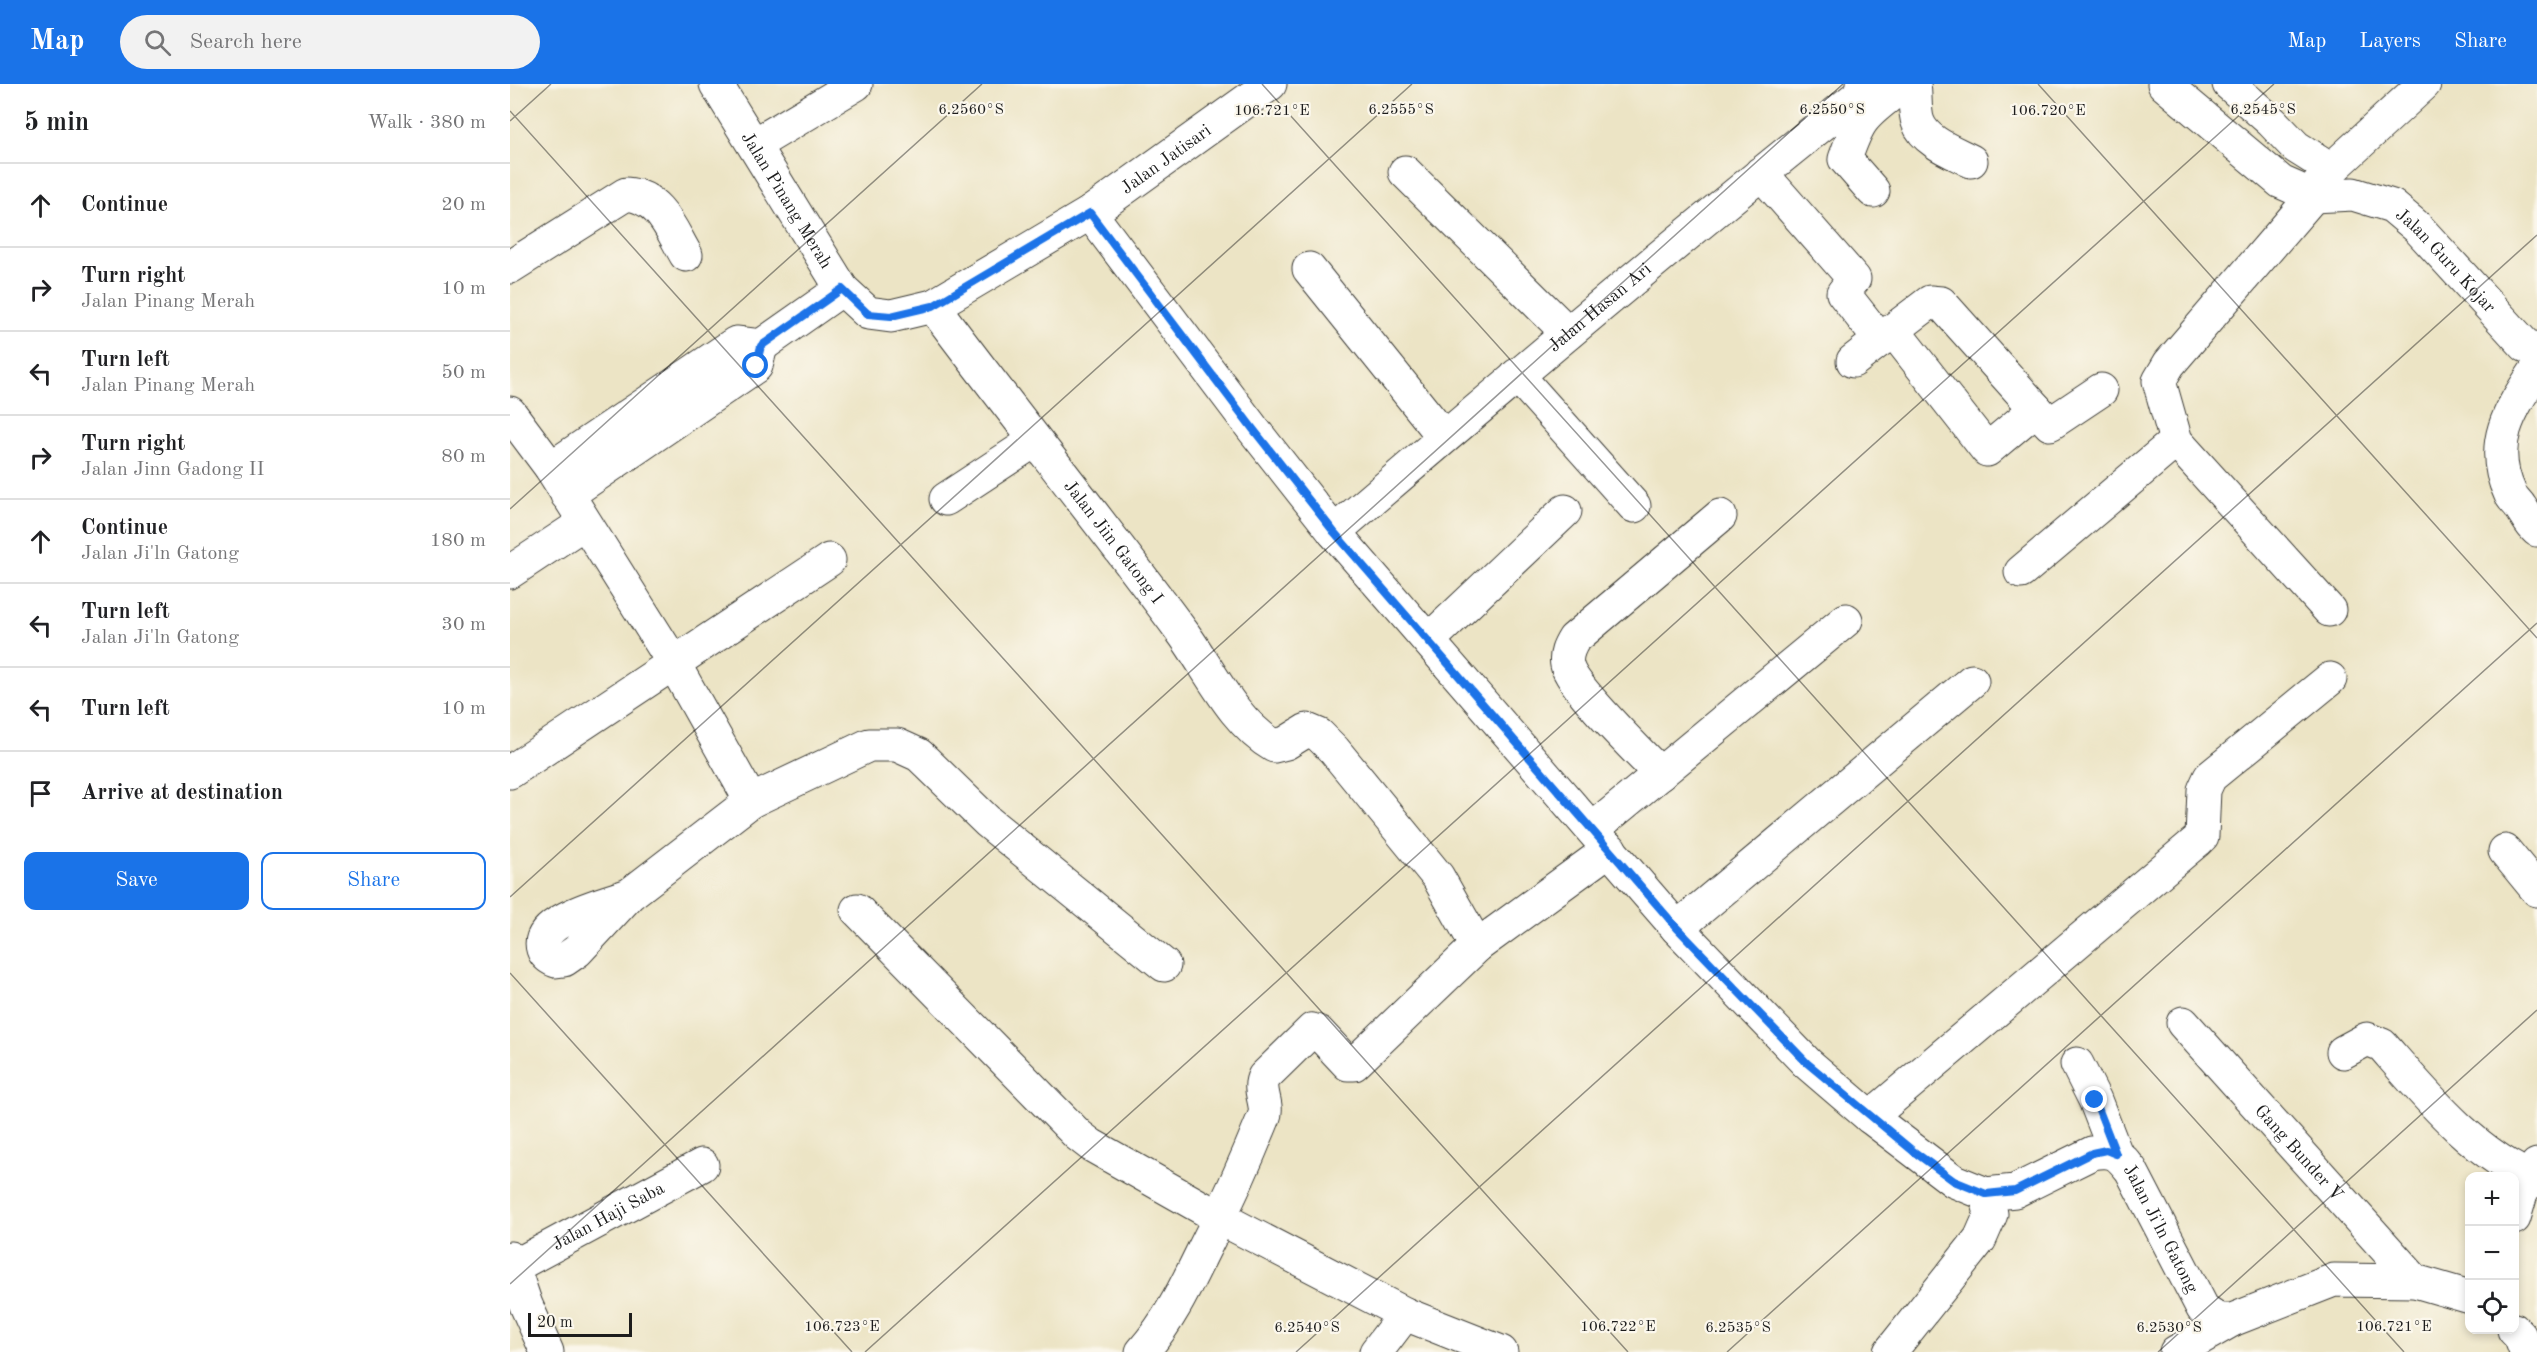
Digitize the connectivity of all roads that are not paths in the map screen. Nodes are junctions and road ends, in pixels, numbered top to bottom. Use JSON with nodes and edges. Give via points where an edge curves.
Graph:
{"nodes":[{"id":1,"x":716,"y":84,"type":"edge"},
{"id":2,"x":856,"y":84,"type":"edge"},
{"id":3,"x":1270,"y":84,"type":"edge"},
{"id":4,"x":2164,"y":84,"type":"edge"},
{"id":5,"x":2229,"y":84,"type":"edge"},
{"id":6,"x":2424,"y":84,"type":"edge"},
{"id":7,"x":1891,"y":86,"type":"edge"},
{"id":8,"x":754,"y":145,"type":"junction"},
{"id":9,"x":1971,"y":162,"type":"dead end"},
{"id":10,"x":2331,"y":169,"type":"junction"},
{"id":11,"x":1406,"y":172,"type":"dead end"},
{"id":12,"x":1761,"y":173,"type":"junction"},
{"id":13,"x":1873,"y":192,"type":"dead end"},
{"id":14,"x":2313,"y":196,"type":"junction"},
{"id":15,"x":1090,"y":213,"type":"junction"},
{"id":16,"x":686,"y":255,"type":"dead end"},
{"id":17,"x":510,"y":267,"type":"edge"},
{"id":18,"x":1309,"y":269,"type":"dead end"},
{"id":19,"x":842,"y":289,"type":"junction"},
{"id":20,"x":933,"y":306,"type":"junction"},
{"id":21,"x":1568,"y":333,"type":"junction"},
{"id":22,"x":1886,"y":335,"type":"junction"},
{"id":23,"x":2537,"y":349,"type":"edge"},
{"id":24,"x":1853,"y":361,"type":"dead end"},
{"id":25,"x":2537,"y":369,"type":"edge"},
{"id":26,"x":1517,"y":375,"type":"junction"},
{"id":27,"x":2101,"y":390,"type":"dead end"},
{"id":28,"x":2036,"y":410,"type":"junction"},
{"id":29,"x":510,"y":413,"type":"edge"},
{"id":30,"x":1444,"y":437,"type":"junction"},
{"id":31,"x":1034,"y":441,"type":"junction"},
{"id":32,"x":2176,"y":441,"type":"junction"},
{"id":33,"x":559,"y":482,"type":"junction"},
{"id":34,"x":946,"y":499,"type":"dead end"},
{"id":35,"x":1634,"y":506,"type":"dead end"},
{"id":36,"x":1565,"y":512,"type":"dead end"},
{"id":37,"x":1720,"y":516,"type":"dead end"},
{"id":38,"x":584,"y":523,"type":"junction"},
{"id":39,"x":2537,"y":530,"type":"edge"},
{"id":40,"x":1334,"y":532,"type":"junction"},
{"id":41,"x":829,"y":560,"type":"dead end"},
{"id":42,"x":510,"y":572,"type":"edge"},
{"id":43,"x":2021,"y":572,"type":"dead end"},
{"id":44,"x":2329,"y":610,"type":"dead end"},
{"id":45,"x":1846,"y":620,"type":"dead end"},
{"id":46,"x":1429,"y":639,"type":"junction"},
{"id":47,"x":673,"y":662,"type":"junction"},
{"id":48,"x":2330,"y":679,"type":"dead end"},
{"id":49,"x":1972,"y":681,"type":"dead end"},
{"id":50,"x":510,"y":772,"type":"edge"},
{"id":51,"x":1659,"y":774,"type":"junction"},
{"id":52,"x":751,"y":801,"type":"junction"},
{"id":53,"x":1602,"y":839,"type":"junction"},
{"id":54,"x":2505,"y":851,"type":"dead end"},
{"id":55,"x":2537,"y":890,"type":"edge"},
{"id":56,"x":629,"y":895,"type":"dead end"},
{"id":57,"x":857,"y":910,"type":"dead end"},
{"id":58,"x":1677,"y":928,"type":"junction"},
{"id":59,"x":1477,"y":946,"type":"junction"},
{"id":60,"x":1164,"y":965,"type":"dead end"},
{"id":61,"x":2183,"y":1023,"type":"dead end"},
{"id":62,"x":2343,"y":1052,"type":"dead end"},
{"id":63,"x":2077,"y":1064,"type":"dead end"},
{"id":64,"x":1870,"y":1117,"type":"junction"},
{"id":65,"x":2116,"y":1154,"type":"junction"},
{"id":66,"x":702,"y":1165,"type":"dead end"},
{"id":67,"x":2535,"y":1174,"type":"edge"},
{"id":68,"x":1986,"y":1194,"type":"junction"},
{"id":69,"x":2519,"y":1201,"type":"edge"},
{"id":70,"x":1220,"y":1218,"type":"junction"},
{"id":71,"x":512,"y":1263,"type":"edge"},
{"id":72,"x":2415,"y":1281,"type":"junction"},
{"id":73,"x":2465,"y":1297,"type":"edge"},
{"id":74,"x":1405,"y":1314,"type":"junction"},
{"id":75,"x":2232,"y":1320,"type":"junction"},
{"id":76,"x":547,"y":1352,"type":"edge"},
{"id":77,"x":1142,"y":1352,"type":"edge"},
{"id":78,"x":1376,"y":1352,"type":"edge"},
{"id":79,"x":1501,"y":1352,"type":"edge"},
{"id":80,"x":1890,"y":1352,"type":"edge"},
{"id":81,"x":2176,"y":1352,"type":"edge"}],
"edges":[{"from":1,"to":8,"type":"street","name":"Jalan Pinang Merah"},
{"from":2,"to":8,"type":"street"},
{"from":3,"to":15,"type":"street","name":"Jalan Jatisari"},
{"from":4,"to":14,"type":"street","name":"Jalan Guru Kojar","via":[[2281,182]]},
{"from":5,"to":10,"type":"street","via":[[2296,147]]},
{"from":6,"to":10,"type":"street"},
{"from":7,"to":9,"type":"street","via":[[1916,114],[1921,128],[1946,149]]},
{"from":7,"to":12,"type":"street","name":"Jalan Hasan Ari"},
{"from":7,"to":13,"type":"street","via":[[1866,113],[1845,159]]},
{"from":8,"to":19,"type":"street","name":"Jalan Pinang Merah"},
{"from":10,"to":14,"type":"street"},
{"from":11,"to":21,"type":"street"},
{"from":12,"to":21,"type":"street","name":"Jalan Hasan Ari"},
{"from":12,"to":22,"type":"street","via":[[1854,279],[1843,293]]},
{"from":14,"to":23,"type":"street","name":"Jalan Guru Kojar","via":[[2353,194],[2392,206],[2417,227],[2526,346]]},
{"from":14,"to":32,"type":"street","via":[[2162,373],[2159,381]]},
{"from":15,"to":20,"type":"street","name":"Jalan Pinang Merah"},
{"from":15,"to":40,"type":"street","name":"Jalan Ji'ln Gatong"},
{"from":16,"to":17,"type":"street","via":[[655,205],[636,194],[626,194]]},
{"from":18,"to":30,"type":"street"},
{"from":19,"to":20,"type":"street","name":"Jalan Pinang Merah","via":[[868,314],[891,316]]},
{"from":19,"to":33,"type":"street","via":[[761,346],[756,366]]},
{"from":20,"to":31,"type":"street","name":"Jalan Jiin Gatong I"},
{"from":21,"to":26,"type":"street","name":"Jalan Hasan Ari"},
{"from":22,"to":24,"type":"street"},
{"from":22,"to":28,"type":"street","via":[[1930,302],[1941,303]]},
{"from":22,"to":28,"type":"street","via":[[1987,450]]},
{"from":25,"to":39,"type":"street","via":[[2514,402],[2499,445],[2510,494]]},
{"from":26,"to":30,"type":"street","name":"Jalan Hasan Ari"},
{"from":26,"to":35,"type":"street"},
{"from":27,"to":28,"type":"street","via":[[2050,424]]},
{"from":29,"to":33,"type":"street"},
{"from":30,"to":40,"type":"street","name":"Jalan Hasan Ari"},
{"from":31,"to":34,"type":"street"},
{"from":31,"to":59,"type":"street","name":"Jalan Jiin Gatong I","via":[[1184,634],[1237,711],[1263,740],[1274,746],[1286,744],[1307,730],[1319,735],[1438,877]]},
{"from":32,"to":43,"type":"street"},
{"from":32,"to":44,"type":"street"},
{"from":33,"to":38,"type":"street"},
{"from":36,"to":46,"type":"street"},
{"from":37,"to":51,"type":"street","via":[[1574,639],[1567,651],[1567,666],[1577,685]]},
{"from":38,"to":42,"type":"street"},
{"from":38,"to":47,"type":"street"},
{"from":40,"to":46,"type":"street","name":"Jalan Ji'ln Gatong"},
{"from":41,"to":47,"type":"street"},
{"from":45,"to":51,"type":"street"},
{"from":46,"to":53,"type":"street","name":"Jalan Ji'ln Gatong"},
{"from":47,"to":50,"type":"street"},
{"from":47,"to":52,"type":"street"},
{"from":48,"to":64,"type":"street","via":[[2210,777],[2204,790],[2202,836],[2197,841]]},
{"from":49,"to":58,"type":"street"},
{"from":51,"to":53,"type":"street"},
{"from":52,"to":56,"type":"street"},
{"from":52,"to":60,"type":"street","via":[[869,746],[897,745],[919,755],[988,822]]},
{"from":53,"to":58,"type":"street","name":"Jalan Ji'ln Gatong"},
{"from":53,"to":59,"type":"street"},
{"from":54,"to":55,"type":"street"},
{"from":57,"to":70,"type":"street","via":[[1078,1135]]},
{"from":58,"to":64,"type":"street","name":"Jalan Ji'ln Gatong","via":[[1807,1063]]},
{"from":59,"to":70,"type":"street","via":[[1354,1064],[1348,1064],[1312,1030],[1264,1077],[1266,1114]]},
{"from":61,"to":72,"type":"street","name":"Gang Bunder V"},
{"from":62,"to":67,"type":"street","via":[[2367,1039],[2382,1045],[2454,1124],[2505,1162]]},
{"from":63,"to":65,"type":"street"},
{"from":64,"to":68,"type":"street","name":"Jalan Ji'ln Gatong","via":[[1954,1181]]},
{"from":65,"to":68,"type":"street","name":"Jalan Ji'ln Gatong","via":[[2106,1150],[2092,1153],[2015,1191]]},
{"from":65,"to":75,"type":"street","name":"Jalan Ji'ln Gatong","via":[[2131,1170],[2203,1309],[2219,1320]]},
{"from":66,"to":71,"type":"street","name":"Jalan Haji Saba"},
{"from":67,"to":69,"type":"street"},
{"from":68,"to":80,"type":"street","via":[[1991,1214],[1980,1239]]},
{"from":70,"to":74,"type":"street"},
{"from":70,"to":77,"type":"street","via":[[1174,1308]]},
{"from":71,"to":76,"type":"street"},
{"from":72,"to":73,"type":"street"},
{"from":72,"to":75,"type":"street","via":[[2334,1280]]},
{"from":74,"to":78,"type":"street"},
{"from":74,"to":79,"type":"street"},
{"from":75,"to":81,"type":"street"}]}
